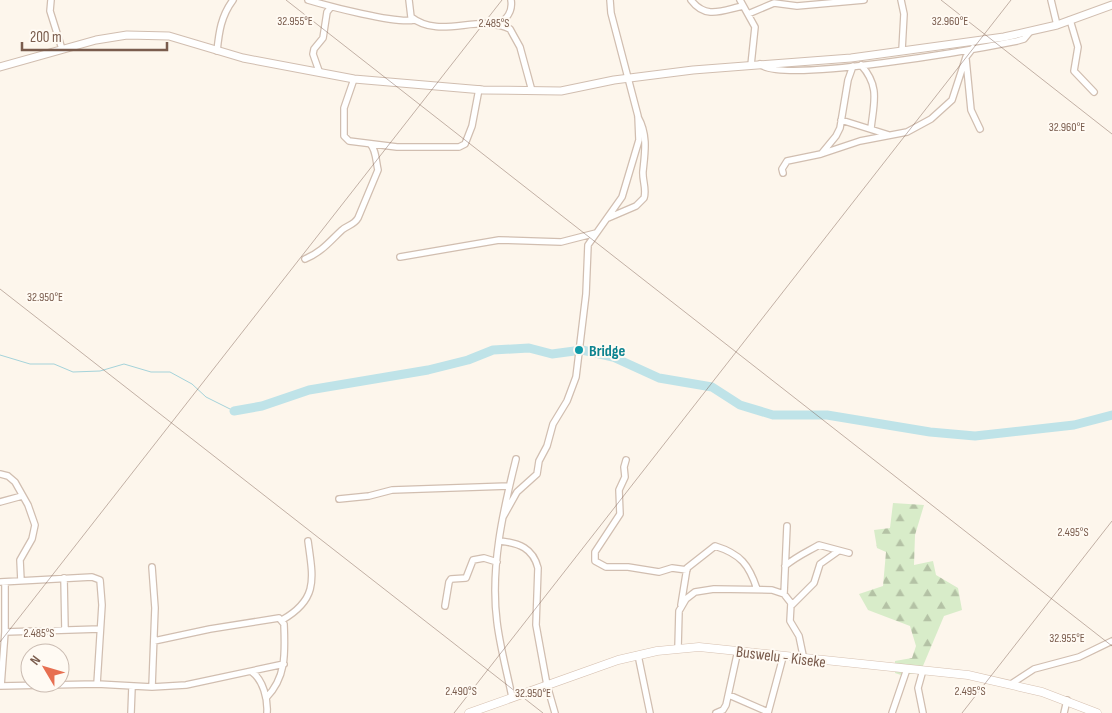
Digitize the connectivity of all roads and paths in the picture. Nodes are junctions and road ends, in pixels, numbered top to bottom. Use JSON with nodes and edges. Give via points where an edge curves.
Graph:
{"nodes":[{"id":1,"x":51,"y":0,"type":"edge"},
{"id":2,"x":233,"y":0,"type":"edge"},
{"id":3,"x":308,"y":0,"type":"edge"},
{"id":4,"x":409,"y":0,"type":"edge"},
{"id":5,"x":511,"y":0,"type":"edge"},
{"id":6,"x":610,"y":0,"type":"edge"},
{"id":7,"x":691,"y":0,"type":"edge"},
{"id":8,"x":740,"y":0,"type":"edge"},
{"id":9,"x":864,"y":0,"type":"edge"},
{"id":10,"x":902,"y":0,"type":"edge"},
{"id":11,"x":1051,"y":0,"type":"edge"},
{"id":12,"x":850,"y":1,"type":"edge"},
{"id":13,"x":776,"y":2,"type":"edge"},
{"id":14,"x":822,"y":2,"type":"edge"},
{"id":15,"x":1112,"y":5,"type":"edge"},
{"id":16,"x":743,"y":6,"type":"junction"},
{"id":17,"x":331,"y":7,"type":"junction"},
{"id":18,"x":748,"y":14,"type":"junction"},
{"id":19,"x":414,"y":20,"type":"junction"},
{"id":20,"x":1070,"y":20,"type":"junction"},
{"id":21,"x":497,"y":25,"type":"junction"},
{"id":22,"x":1057,"y":25,"type":"junction"},
{"id":23,"x":1029,"y":33,"type":"junction"},
{"id":24,"x":973,"y":48,"type":"junction"},
{"id":25,"x":62,"y":49,"type":"junction"},
{"id":26,"x":902,"y":50,"type":"junction"},
{"id":27,"x":964,"y":50,"type":"junction"},
{"id":28,"x":217,"y":51,"type":"junction"},
{"id":29,"x":966,"y":58,"type":"junction"},
{"id":30,"x":760,"y":64,"type":"junction"},
{"id":31,"x":751,"y":65,"type":"junction"},
{"id":32,"x":861,"y":65,"type":"junction"},
{"id":33,"x":853,"y":66,"type":"junction"},
{"id":34,"x":0,"y":67,"type":"edge"},
{"id":35,"x":320,"y":71,"type":"junction"},
{"id":36,"x":629,"y":78,"type":"junction"},
{"id":37,"x":354,"y":79,"type":"junction"},
{"id":38,"x":479,"y":89,"type":"junction"},
{"id":39,"x":532,"y":91,"type":"junction"},
{"id":40,"x":1094,"y":92,"type":"dead end"},
{"id":41,"x":638,"y":116,"type":"junction"},
{"id":42,"x":841,"y":120,"type":"junction"},
{"id":43,"x":871,"y":128,"type":"junction"},
{"id":44,"x":980,"y":129,"type":"dead end"},
{"id":45,"x":891,"y":136,"type":"junction"},
{"id":46,"x":370,"y":144,"type":"junction"},
{"id":47,"x":821,"y":154,"type":"junction"},
{"id":48,"x":783,"y":173,"type":"dead end"},
{"id":49,"x":604,"y":221,"type":"junction"},
{"id":50,"x":596,"y":232,"type":"junction"},
{"id":51,"x":400,"y":257,"type":"dead end"},
{"id":52,"x":305,"y":259,"type":"dead end"},
{"id":53,"x":516,"y":459,"type":"dead end"},
{"id":54,"x":626,"y":460,"type":"dead end"},
{"id":55,"x":0,"y":474,"type":"edge"},
{"id":56,"x":510,"y":486,"type":"junction"},
{"id":57,"x":22,"y":496,"type":"junction"},
{"id":58,"x":339,"y":498,"type":"dead end"},
{"id":59,"x":0,"y":502,"type":"edge"},
{"id":60,"x":503,"y":518,"type":"junction"},
{"id":61,"x":787,"y":526,"type":"dead end"},
{"id":62,"x":308,"y":541,"type":"dead end"},
{"id":63,"x":500,"y":541,"type":"junction"},
{"id":64,"x":837,"y":552,"type":"junction"},
{"id":65,"x":849,"y":554,"type":"dead end"},
{"id":66,"x":497,"y":562,"type":"junction"},
{"id":67,"x":785,"y":566,"type":"junction"},
{"id":68,"x":152,"y":567,"type":"dead end"},
{"id":69,"x":687,"y":570,"type":"junction"},
{"id":70,"x":64,"y":578,"type":"junction"},
{"id":71,"x":3,"y":582,"type":"edge"},
{"id":72,"x":21,"y":582,"type":"junction"},
{"id":73,"x":757,"y":589,"type":"junction"},
{"id":74,"x":784,"y":594,"type":"junction"},
{"id":75,"x":681,"y":605,"type":"junction"},
{"id":76,"x":444,"y":606,"type":"dead end"},
{"id":77,"x":791,"y":606,"type":"junction"},
{"id":78,"x":282,"y":620,"type":"junction"},
{"id":79,"x":100,"y":629,"type":"junction"},
{"id":80,"x":65,"y":630,"type":"junction"},
{"id":81,"x":5,"y":632,"type":"junction"},
{"id":82,"x":154,"y":641,"type":"junction"},
{"id":83,"x":1112,"y":642,"type":"edge"},
{"id":84,"x":678,"y":648,"type":"junction"},
{"id":85,"x":738,"y":650,"type":"junction"},
{"id":86,"x":638,"y":655,"type":"junction"},
{"id":87,"x":783,"y":657,"type":"junction"},
{"id":88,"x":804,"y":660,"type":"junction"},
{"id":89,"x":284,"y":664,"type":"junction"},
{"id":90,"x":907,"y":669,"type":"junction"},
{"id":91,"x":923,"y":670,"type":"junction"},
{"id":92,"x":252,"y":672,"type":"junction"},
{"id":93,"x":97,"y":684,"type":"junction"},
{"id":94,"x":1011,"y":684,"type":"junction"},
{"id":95,"x":547,"y":685,"type":"junction"},
{"id":96,"x":1,"y":686,"type":"edge"},
{"id":97,"x":132,"y":687,"type":"junction"},
{"id":98,"x":152,"y":687,"type":"junction"},
{"id":99,"x":729,"y":695,"type":"junction"},
{"id":100,"x":512,"y":697,"type":"junction"},
{"id":101,"x":266,"y":698,"type":"junction"},
{"id":102,"x":1067,"y":700,"type":"junction"},
{"id":103,"x":770,"y":712,"type":"edge"},
{"id":104,"x":131,"y":713,"type":"edge"},
{"id":105,"x":266,"y":713,"type":"edge"},
{"id":106,"x":469,"y":713,"type":"edge"},
{"id":107,"x":555,"y":713,"type":"edge"},
{"id":108,"x":650,"y":713,"type":"edge"},
{"id":109,"x":716,"y":713,"type":"edge"},
{"id":110,"x":892,"y":713,"type":"edge"},
{"id":111,"x":923,"y":713,"type":"edge"},
{"id":112,"x":1064,"y":713,"type":"edge"},
{"id":113,"x":1097,"y":713,"type":"edge"}],
"edges":[{"from":1,"to":25,"type":"street","via":[[50,12]]},
{"from":2,"to":28,"type":"street","via":[[221,22]]},
{"from":3,"to":17,"type":"street"},
{"from":4,"to":19,"type":"street","via":[[409,14]]},
{"from":5,"to":21,"type":"street","via":[[508,16]]},
{"from":6,"to":36,"type":"street"},
{"from":7,"to":16,"type":"street","via":[[706,12]]},
{"from":8,"to":16,"type":"street"},
{"from":9,"to":12,"type":"street"},
{"from":10,"to":26,"type":"street"},
{"from":11,"to":22,"type":"street"},
{"from":12,"to":14,"type":"street"},
{"from":13,"to":14,"type":"street","via":[[787,6]]},
{"from":13,"to":18,"type":"street"},
{"from":15,"to":20,"type":"street"},
{"from":16,"to":18,"type":"street"},
{"from":17,"to":19,"type":"street","via":[[401,22]]},
{"from":17,"to":35,"type":"street","via":[[326,15],[323,38],[313,54]]},
{"from":18,"to":31,"type":"street","via":[[755,30]]},
{"from":19,"to":21,"type":"street","via":[[437,27]]},
{"from":20,"to":22,"type":"street"},
{"from":20,"to":40,"type":"street","via":[[1078,47],[1074,71]]},
{"from":21,"to":39,"type":"street","via":[[505,26],[514,33]]},
{"from":22,"to":23,"type":"street"},
{"from":23,"to":24,"type":"street","via":[[1017,42]]},
{"from":23,"to":26,"type":"street"},
{"from":24,"to":27,"type":"street"},
{"from":24,"to":29,"type":"street"},
{"from":25,"to":28,"type":"street","via":[[128,35],[180,38]]},
{"from":25,"to":34,"type":"street"},
{"from":26,"to":30,"type":"street","via":[[808,62]]},
{"from":27,"to":29,"type":"street"},
{"from":27,"to":32,"type":"street","via":[[909,61]]},
{"from":28,"to":35,"type":"street"},
{"from":29,"to":44,"type":"street","via":[[971,110]]},
{"from":29,"to":45,"type":"street","via":[[948,106],[918,127]]},
{"from":30,"to":31,"type":"street"},
{"from":30,"to":33,"type":"street","via":[[766,68],[800,71]]},
{"from":31,"to":36,"type":"street"},
{"from":32,"to":33,"type":"street"},
{"from":32,"to":43,"type":"street","via":[[874,86]]},
{"from":33,"to":42,"type":"street"},
{"from":35,"to":37,"type":"street"},
{"from":36,"to":39,"type":"street","via":[[567,90]]},
{"from":36,"to":41,"type":"street"},
{"from":37,"to":38,"type":"street"},
{"from":37,"to":46,"type":"street","via":[[344,108],[344,136],[349,141]]},
{"from":38,"to":39,"type":"street"},
{"from":38,"to":46,"type":"street","via":[[472,126],[462,147]]},
{"from":41,"to":49,"type":"street","via":[[638,145],[622,197]]},
{"from":41,"to":49,"type":"street","via":[[644,128],[646,148],[644,198],[636,206]]},
{"from":42,"to":43,"type":"street"},
{"from":42,"to":47,"type":"street","via":[[836,136]]},
{"from":43,"to":45,"type":"street"},
{"from":45,"to":47,"type":"street","via":[[860,141]]},
{"from":46,"to":52,"type":"street","via":[[378,170],[358,218],[321,250]]},
{"from":47,"to":48,"type":"street","via":[[787,161]]},
{"from":49,"to":50,"type":"street"},
{"from":50,"to":51,"type":"street","via":[[561,242],[499,240]]},
{"from":50,"to":60,"type":"street","via":[[588,245],[581,341],[571,391],[553,424],[538,471],[517,492]]},
{"from":53,"to":56,"type":"street"},
{"from":54,"to":69,"type":"street","via":[[625,477],[618,494],[620,514],[595,552],[595,561],[606,567],[659,572],[672,568]]},
{"from":55,"to":57,"type":"street","via":[[12,478]]},
{"from":56,"to":58,"type":"street","via":[[392,490]]},
{"from":56,"to":60,"type":"street"},
{"from":57,"to":59,"type":"street"},
{"from":57,"to":72,"type":"street","via":[[35,525],[32,539],[20,560]]},
{"from":60,"to":63,"type":"street"},
{"from":61,"to":67,"type":"street"},
{"from":62,"to":78,"type":"street","via":[[311,588],[302,607]]},
{"from":63,"to":66,"type":"street"},
{"from":63,"to":95,"type":"street","via":[[518,543],[528,550],[538,568],[536,625]]},
{"from":64,"to":65,"type":"street"},
{"from":64,"to":67,"type":"street","via":[[819,545],[810,552],[798,554]]},
{"from":64,"to":77,"type":"street","via":[[820,564],[814,583]]},
{"from":66,"to":76,"type":"street","via":[[484,558],[473,560],[466,578],[449,582]]},
{"from":66,"to":100,"type":"street","via":[[497,621]]},
{"from":67,"to":74,"type":"street"},
{"from":68,"to":82,"type":"street"},
{"from":69,"to":73,"type":"street","via":[[694,560],[718,547],[748,566]]},
{"from":69,"to":75,"type":"street"},
{"from":70,"to":72,"type":"street"},
{"from":70,"to":79,"type":"street","via":[[92,577],[100,580]]},
{"from":70,"to":80,"type":"street"},
{"from":71,"to":72,"type":"street"},
{"from":71,"to":81,"type":"street"},
{"from":73,"to":74,"type":"street"},
{"from":73,"to":75,"type":"street","via":[[703,590],[695,592]]},
{"from":74,"to":77,"type":"street"},
{"from":75,"to":84,"type":"street"},
{"from":77,"to":88,"type":"street","via":[[790,621],[799,636]]},
{"from":78,"to":82,"type":"street","via":[[273,618]]},
{"from":78,"to":89,"type":"street"},
{"from":79,"to":80,"type":"street"},
{"from":79,"to":93,"type":"street"},
{"from":80,"to":81,"type":"street"},
{"from":81,"to":96,"type":"street"},
{"from":82,"to":98,"type":"street"},
{"from":83,"to":94,"type":"street","via":[[1091,653],[1034,669]]},
{"from":84,"to":85,"type":"main road","name":"Buswelu - Kiseke"},
{"from":84,"to":86,"type":"main road","name":"Buswelu - Kiseke"},
{"from":85,"to":87,"type":"main road","name":"Buswelu - Kiseke"},
{"from":85,"to":99,"type":"street"},
{"from":86,"to":95,"type":"main road","name":"Buswelu - Kiseke"},
{"from":86,"to":108,"type":"street"},
{"from":87,"to":88,"type":"main road","name":"Buswelu - Kiseke"},
{"from":87,"to":103,"type":"street"},
{"from":88,"to":90,"type":"main road","name":"Buswelu - Kiseke"},
{"from":89,"to":92,"type":"street"},
{"from":89,"to":101,"type":"street","via":[[276,686]]},
{"from":90,"to":91,"type":"main road","name":"Buswelu - Kiseke"},
{"from":90,"to":110,"type":"street"},
{"from":91,"to":94,"type":"main road","name":"Buswelu - Kiseke"},
{"from":91,"to":111,"type":"street","via":[[918,688]]},
{"from":92,"to":98,"type":"street","via":[[186,685]]},
{"from":92,"to":101,"type":"street","via":[[261,683]]},
{"from":93,"to":96,"type":"street"},
{"from":93,"to":97,"type":"street"},
{"from":94,"to":102,"type":"main road","name":"Buswelu - Kiseke"},
{"from":95,"to":100,"type":"main road","name":"Buswelu - Kiseke"},
{"from":95,"to":107,"type":"street"},
{"from":97,"to":98,"type":"street"},
{"from":97,"to":104,"type":"street"},
{"from":99,"to":103,"type":"street"},
{"from":99,"to":109,"type":"street","via":[[723,710]]},
{"from":100,"to":106,"type":"main road","name":"Buswelu - Kiseke"},
{"from":101,"to":105,"type":"street"},
{"from":102,"to":112,"type":"street"},
{"from":102,"to":113,"type":"main road","name":"Buswelu - Kiseke"}]}
